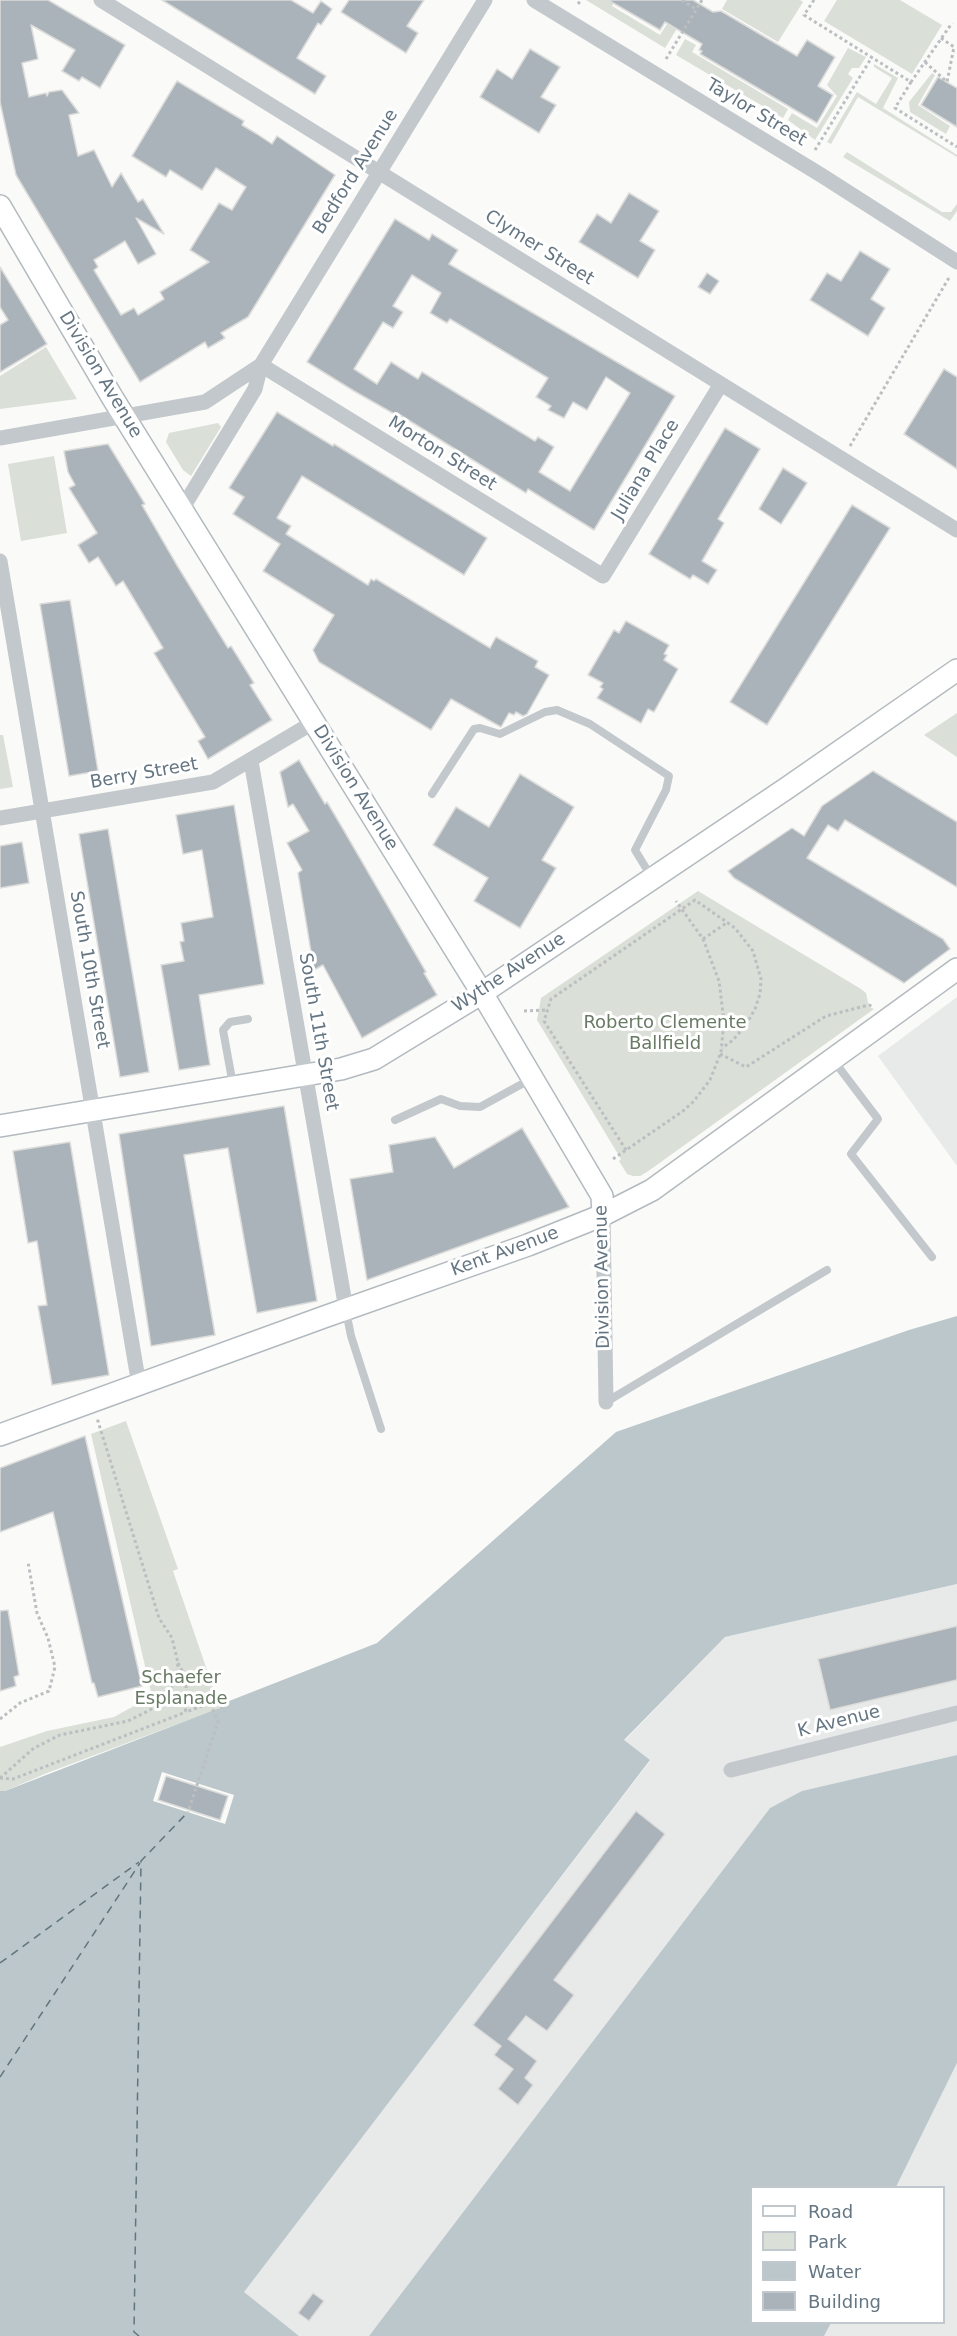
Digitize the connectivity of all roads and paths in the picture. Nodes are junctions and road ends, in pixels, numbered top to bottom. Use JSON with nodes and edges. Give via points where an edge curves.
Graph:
{"nodes":[{"id":1,"x":101,"y":0,"type":"edge"},
{"id":2,"x":485,"y":0,"type":"edge"},
{"id":3,"x":534,"y":0,"type":"edge"},
{"id":4,"x":682,"y":0,"type":"edge"},
{"id":5,"x":702,"y":0,"type":"edge"},
{"id":6,"x":814,"y":0,"type":"edge"},
{"id":7,"x":697,"y":10,"type":"junction"},
{"id":8,"x":952,"y":22,"type":"dead end"},
{"id":9,"x":941,"y":38,"type":"junction"},
{"id":10,"x":872,"y":57,"type":"junction"},
{"id":11,"x":666,"y":59,"type":"dead end"},
{"id":12,"x":925,"y":62,"type":"junction"},
{"id":13,"x":911,"y":82,"type":"junction"},
{"id":14,"x":957,"y":147,"type":"edge"},
{"id":15,"x":815,"y":150,"type":"dead end"},
{"id":16,"x":379,"y":172,"type":"junction"},
{"id":17,"x":0,"y":206,"type":"edge"},
{"id":18,"x":954,"y":268,"type":"edge"},
{"id":19,"x":261,"y":365,"type":"junction"},
{"id":20,"x":721,"y":384,"type":"junction"},
{"id":21,"x":124,"y":416,"type":"junction"},
{"id":22,"x":0,"y":438,"type":"edge"},
{"id":23,"x":842,"y":459,"type":"junction"},
{"id":24,"x":182,"y":509,"type":"junction"},
{"id":25,"x":957,"y":530,"type":"edge"},
{"id":26,"x":0,"y":561,"type":"edge"},
{"id":27,"x":603,"y":576,"type":"joint"},
{"id":28,"x":957,"y":670,"type":"edge"},
{"id":29,"x":314,"y":722,"type":"junction"},
{"id":30,"x":251,"y":761,"type":"junction"},
{"id":31,"x":432,"y":794,"type":"dead end"},
{"id":32,"x":42,"y":811,"type":"junction"},
{"id":33,"x":0,"y":818,"type":"edge"},
{"id":34,"x":652,"y":878,"type":"junction"},
{"id":35,"x":676,"y":901,"type":"dead end"},
{"id":36,"x":681,"y":908,"type":"junction"},
{"id":37,"x":728,"y":922,"type":"junction"},
{"id":38,"x":703,"y":939,"type":"junction"},
{"id":39,"x":957,"y":969,"type":"edge"},
{"id":40,"x":482,"y":993,"type":"junction"},
{"id":41,"x":878,"y":1009,"type":"dead end"},
{"id":42,"x":547,"y":1010,"type":"junction"},
{"id":43,"x":524,"y":1011,"type":"dead end"},
{"id":44,"x":248,"y":1019,"type":"dead end"},
{"id":45,"x":722,"y":1048,"type":"junction"},
{"id":46,"x":720,"y":1054,"type":"junction"},
{"id":47,"x":833,"y":1059,"type":"junction"},
{"id":48,"x":306,"y":1075,"type":"junction"},
{"id":49,"x":532,"y":1078,"type":"junction"},
{"id":50,"x":233,"y":1087,"type":"junction"},
{"id":51,"x":93,"y":1110,"type":"junction"},
{"id":52,"x":394,"y":1120,"type":"dead end"},
{"id":53,"x":0,"y":1126,"type":"edge"},
{"id":54,"x":626,"y":1150,"type":"junction"},
{"id":55,"x":613,"y":1159,"type":"dead end"},
{"id":56,"x":603,"y":1215,"type":"junction"},
{"id":57,"x":932,"y":1257,"type":"dead end"},
{"id":58,"x":827,"y":1270,"type":"dead end"},
{"id":59,"x":346,"y":1309,"type":"junction"},
{"id":60,"x":139,"y":1385,"type":"junction"},
{"id":61,"x":606,"y":1401,"type":"joint"},
{"id":62,"x":92,"y":1402,"type":"junction"},
{"id":63,"x":381,"y":1429,"type":"dead end"},
{"id":64,"x":0,"y":1435,"type":"edge"},
{"id":65,"x":28,"y":1562,"type":"dead end"},
{"id":66,"x":178,"y":1663,"type":"junction"},
{"id":67,"x":186,"y":1712,"type":"junction"},
{"id":68,"x":957,"y":1713,"type":"edge"},
{"id":69,"x":0,"y":1719,"type":"edge"},
{"id":70,"x":731,"y":1770,"type":"dead end"},
{"id":71,"x":0,"y":1778,"type":"edge"},
{"id":72,"x":188,"y":1812,"type":"dead end"}],
"edges":[{"from":1,"to":16,"type":"street","name":"Clymer Street"},
{"from":2,"to":16,"type":"street","name":"Bedford Avenue"},
{"from":3,"to":18,"type":"street","name":"Taylor Street","via":[[821,176]]},
{"from":4,"to":7,"type":"path"},
{"from":5,"to":7,"type":"path"},
{"from":6,"to":10,"type":"path","via":[[804,15]]},
{"from":7,"to":11,"type":"path"},
{"from":8,"to":9,"type":"path"},
{"from":9,"to":12,"type":"path"},
{"from":9,"to":12,"type":"path","via":[[954,47],[946,82]]},
{"from":10,"to":13,"type":"path"},
{"from":10,"to":15,"type":"path"},
{"from":12,"to":13,"type":"path"},
{"from":13,"to":14,"type":"path","via":[[895,108]]},
{"from":16,"to":19,"type":"street","name":"Bedford Avenue"},
{"from":16,"to":20,"type":"street","name":"Clymer Street"},
{"from":17,"to":21,"type":"main road","name":"Division Avenue"},
{"from":18,"to":23,"type":"path"},
{"from":19,"to":21,"type":"street","name":"Bedford Avenue","via":[[205,402]]},
{"from":19,"to":24,"type":"street","name":"Bedford Avenue","via":[[255,389]]},
{"from":19,"to":27,"type":"street","name":"Morton Street"},
{"from":20,"to":23,"type":"street","name":"Clymer Street"},
{"from":20,"to":27,"type":"street","name":"Juliana Place"},
{"from":21,"to":22,"type":"street","name":"Bedford Avenue"},
{"from":21,"to":24,"type":"main road","name":"Division Avenue"},
{"from":23,"to":25,"type":"street","name":"Clymer Street"},
{"from":24,"to":29,"type":"main road","name":"Division Avenue"},
{"from":26,"to":32,"type":"street","name":"South 10th Street"},
{"from":28,"to":34,"type":"main road","name":"Wythe Avenue"},
{"from":29,"to":30,"type":"street","name":"Berry Street"},
{"from":29,"to":40,"type":"main road","name":"Division Avenue"},
{"from":30,"to":32,"type":"street","name":"Berry Street","via":[[213,782]]},
{"from":30,"to":48,"type":"street","name":"South 11th Street"},
{"from":31,"to":34,"type":"lane","via":[[474,729],[500,734],[557,710],[590,724],[669,776],[666,790],[635,850]]},
{"from":32,"to":33,"type":"street","name":"Berry Street"},
{"from":32,"to":51,"type":"street","name":"South 10th Street"},
{"from":34,"to":40,"type":"main road","name":"Wythe Avenue"},
{"from":35,"to":36,"type":"path"},
{"from":36,"to":37,"type":"path","via":[[695,900]]},
{"from":36,"to":38,"type":"path"},
{"from":36,"to":42,"type":"path","via":[[551,999]]},
{"from":37,"to":38,"type":"path"},
{"from":37,"to":45,"type":"path","via":[[753,951],[761,979],[760,994],[746,1025]]},
{"from":38,"to":45,"type":"path","via":[[719,981],[724,1021]]},
{"from":39,"to":47,"type":"main road","name":"Kent Avenue"},
{"from":40,"to":48,"type":"main road","name":"Wythe Avenue","via":[[365,1063]]},
{"from":40,"to":49,"type":"main road","name":"Division Avenue"},
{"from":41,"to":46,"type":"path","via":[[869,1005],[826,1016],[747,1067]]},
{"from":42,"to":43,"type":"path"},
{"from":42,"to":54,"type":"path","via":[[544,1021]]},
{"from":44,"to":50,"type":"lane","via":[[230,1022],[223,1030]]},
{"from":45,"to":46,"type":"path"},
{"from":46,"to":54,"type":"path","via":[[710,1080],[694,1101]]},
{"from":47,"to":56,"type":"main road","name":"Kent Avenue","via":[[652,1190]]},
{"from":47,"to":57,"type":"lane","via":[[878,1119],[850,1154]]},
{"from":48,"to":50,"type":"main road","name":"Wythe Avenue"},
{"from":48,"to":59,"type":"street","name":"South 11th Street"},
{"from":49,"to":52,"type":"lane","via":[[480,1107],[460,1106],[441,1098]]},
{"from":49,"to":56,"type":"main road","name":"Division Avenue","via":[[602,1196]]},
{"from":50,"to":51,"type":"main road","name":"Wythe Avenue"},
{"from":51,"to":53,"type":"main road","name":"Wythe Avenue"},
{"from":51,"to":60,"type":"street","name":"South 10th Street"},
{"from":54,"to":55,"type":"path"},
{"from":56,"to":59,"type":"main road","name":"Kent Avenue"},
{"from":56,"to":61,"type":"street","name":"Division Avenue"},
{"from":58,"to":61,"type":"lane"},
{"from":59,"to":60,"type":"main road","name":"Kent Avenue"},
{"from":59,"to":63,"type":"lane"},
{"from":60,"to":62,"type":"main road","name":"Kent Avenue"},
{"from":62,"to":64,"type":"main road","name":"Kent Avenue"},
{"from":62,"to":66,"type":"path","via":[[159,1618],[172,1638]]},
{"from":65,"to":69,"type":"path","via":[[37,1613],[55,1667],[49,1691],[20,1703]]},
{"from":66,"to":67,"type":"path","via":[[186,1678]]},
{"from":66,"to":71,"type":"path","via":[[176,1680],[168,1694],[150,1710],[128,1721],[60,1736],[34,1748]]},
{"from":67,"to":71,"type":"path","via":[[13,1779]]},
{"from":67,"to":72,"type":"path","via":[[210,1702],[218,1722]]},
{"from":68,"to":70,"type":"street","name":"K Avenue"}]}
